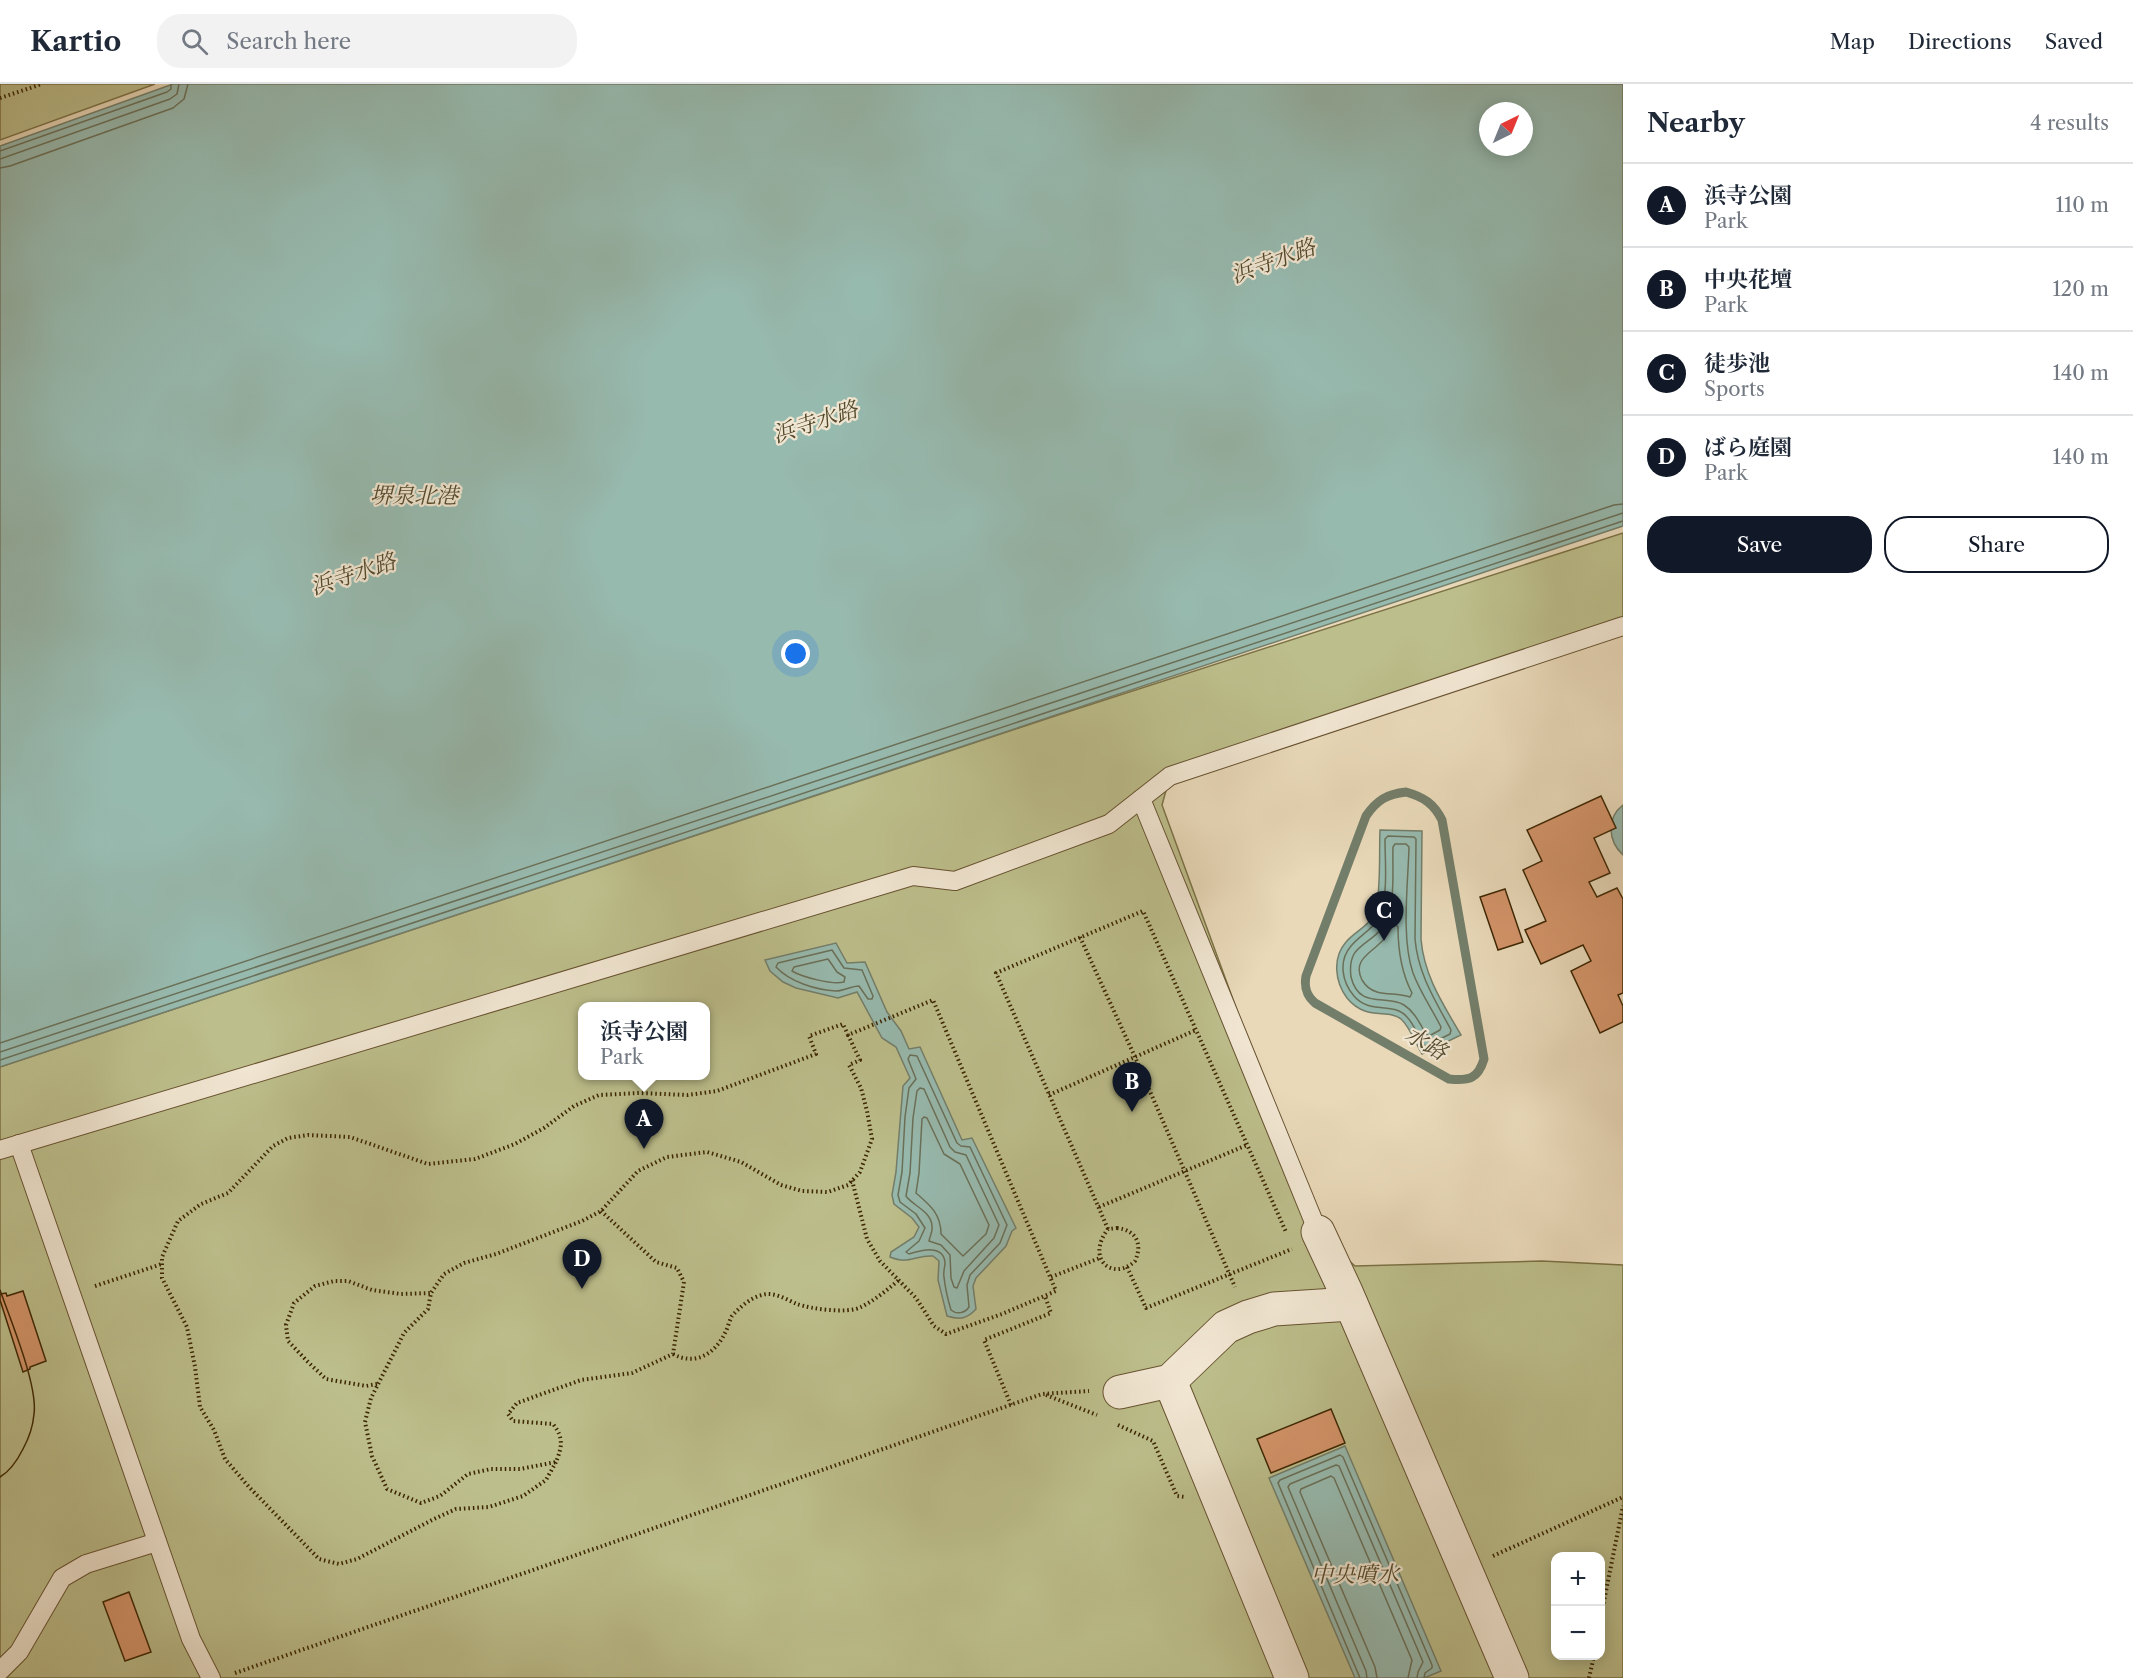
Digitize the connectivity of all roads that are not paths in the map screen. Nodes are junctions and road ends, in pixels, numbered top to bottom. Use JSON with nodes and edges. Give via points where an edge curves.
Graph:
{"nodes":[{"id":1,"x":1623,"y":626,"type":"edge"},
{"id":2,"x":1142,"y":799,"type":"junction"},
{"id":3,"x":19,"y":1144,"type":"junction"},
{"id":4,"x":0,"y":1150,"type":"edge"},
{"id":5,"x":1318,"y":1232,"type":"joint"},
{"id":6,"x":1351,"y":1304,"type":"junction"},
{"id":7,"x":1170,"y":1380,"type":"junction"},
{"id":8,"x":1108,"y":1406,"type":"road end"},
{"id":9,"x":157,"y":1542,"type":"junction"},
{"id":10,"x":0,"y":1671,"type":"edge"},
{"id":11,"x":211,"y":1678,"type":"edge"},
{"id":12,"x":1292,"y":1678,"type":"edge"},
{"id":13,"x":1512,"y":1678,"type":"edge"}],
"edges":[{"from":1,"to":2,"type":"lane","via":[[1170,776]]},
{"from":2,"to":3,"type":"lane","via":[[1109,824],[955,881],[913,876]]},
{"from":2,"to":5,"type":"lane"},
{"from":3,"to":4,"type":"lane"},
{"from":3,"to":9,"type":"lane"},
{"from":5,"to":6,"type":"street"},
{"from":6,"to":7,"type":"street","via":[[1274,1309],[1248,1317],[1226,1327]]},
{"from":6,"to":13,"type":"street"},
{"from":7,"to":8,"type":"street"},
{"from":7,"to":12,"type":"street"},
{"from":9,"to":10,"type":"lane","via":[[86,1564],[62,1578],[19,1652]]},
{"from":9,"to":11,"type":"lane","via":[[191,1639]]}]}
